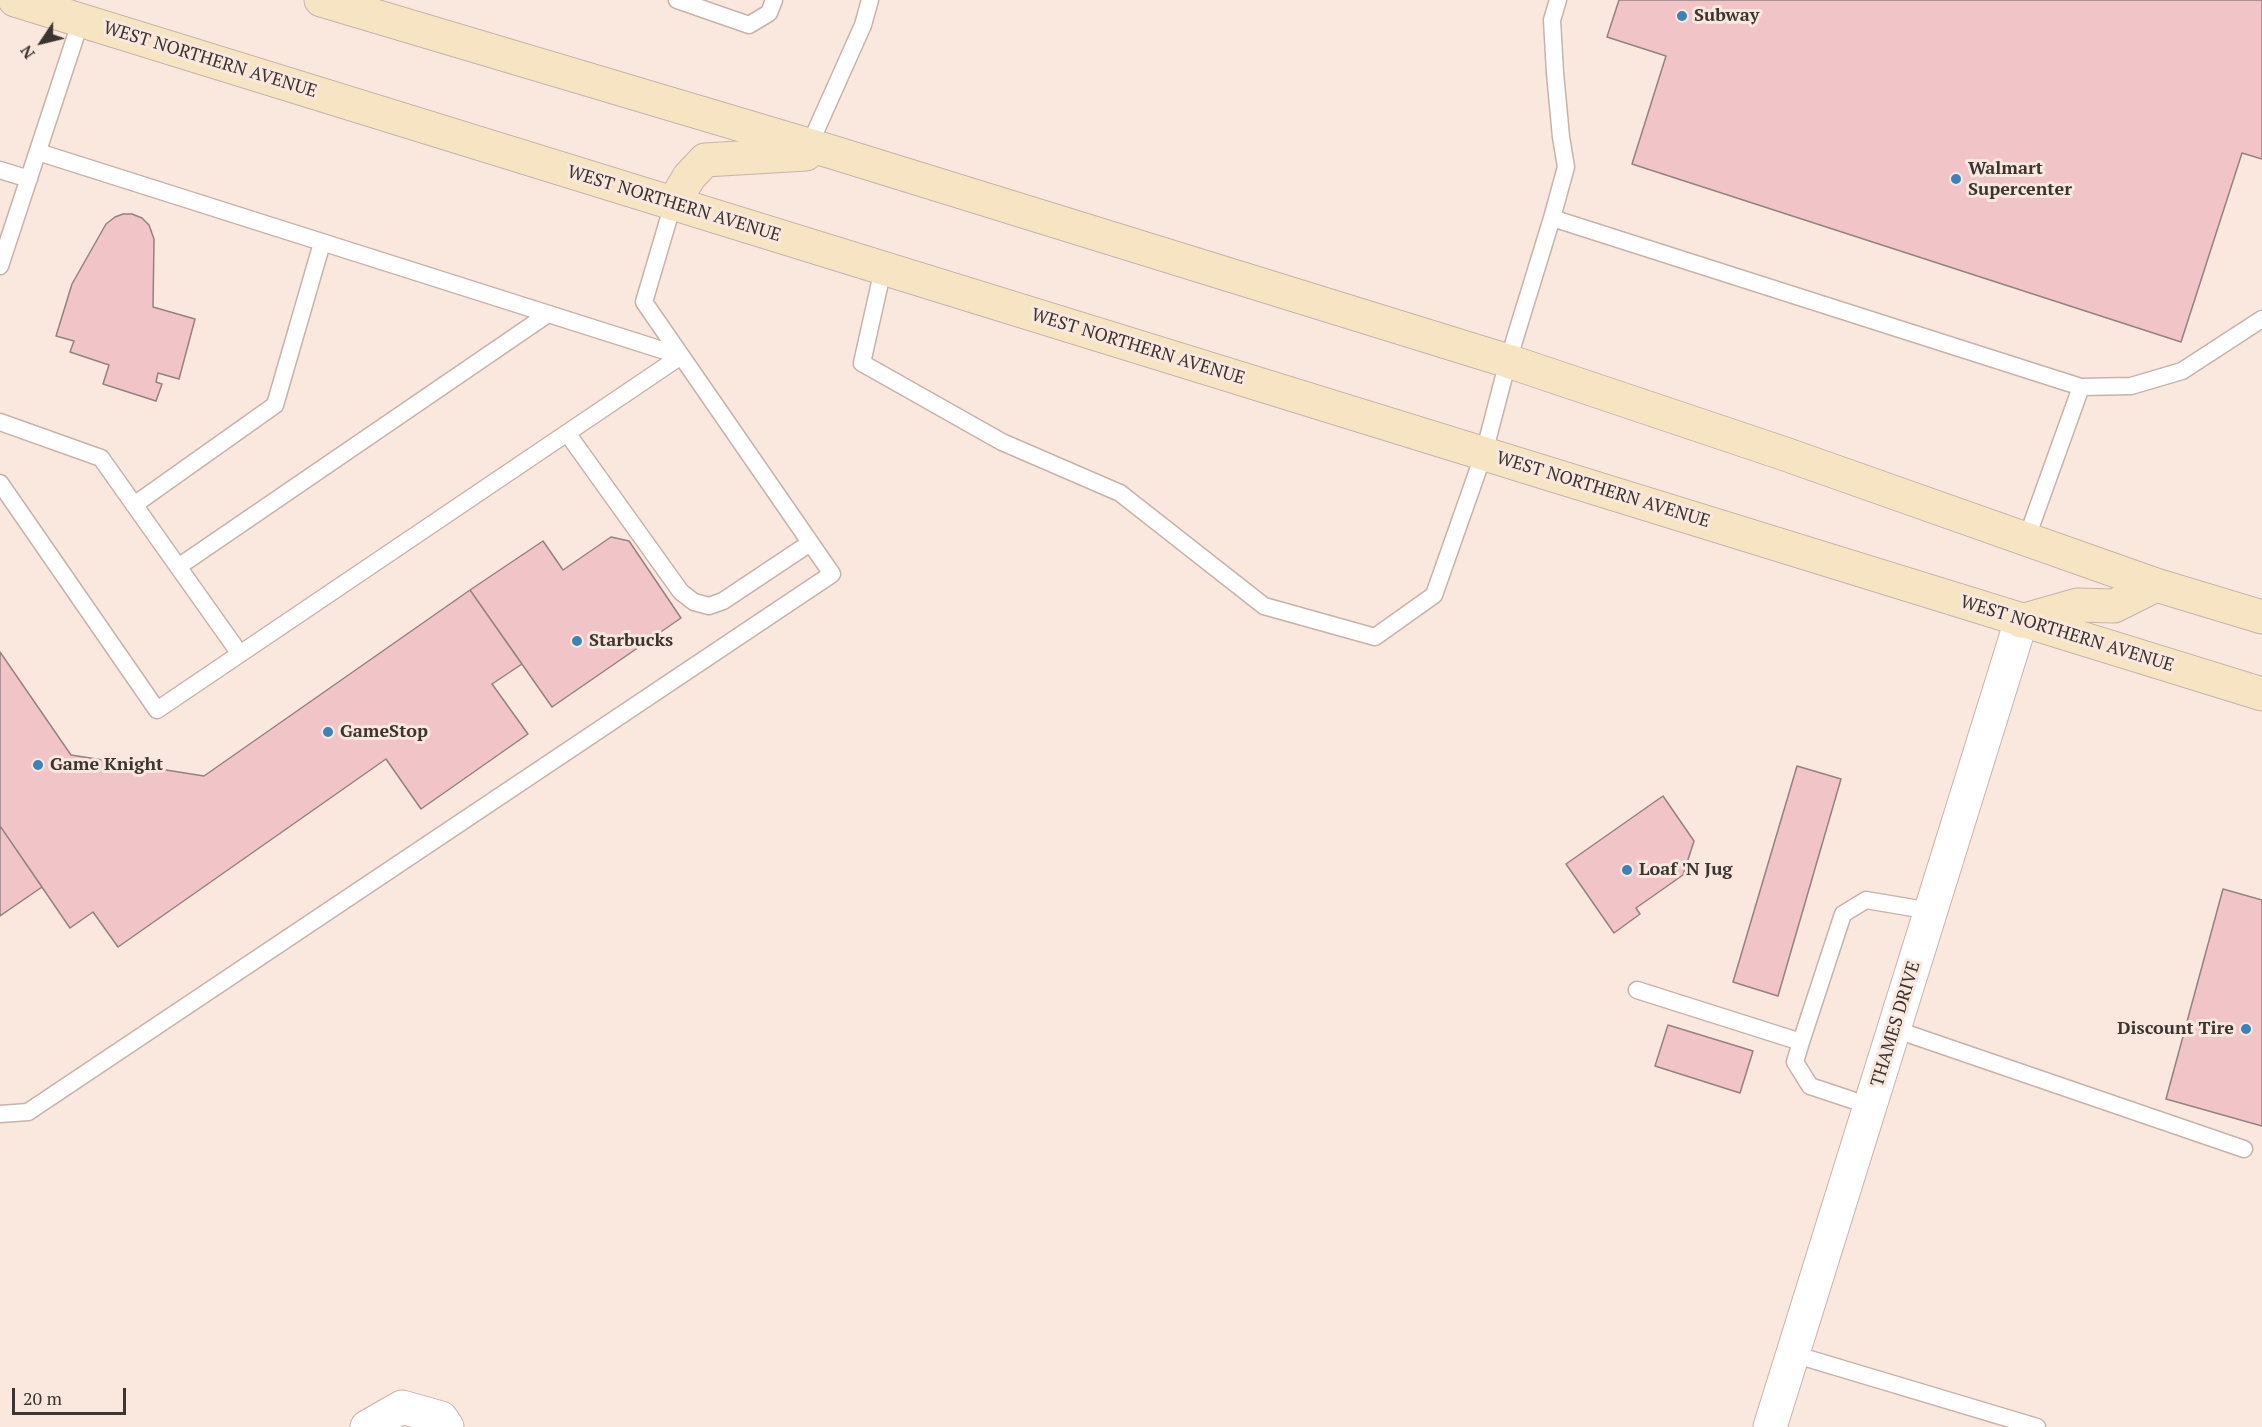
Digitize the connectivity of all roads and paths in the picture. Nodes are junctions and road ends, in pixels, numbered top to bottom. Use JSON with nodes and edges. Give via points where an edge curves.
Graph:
{"nodes":[{"id":1,"x":15,"y":0,"type":"edge"},
{"id":2,"x":321,"y":0,"type":"edge"},
{"id":3,"x":676,"y":0,"type":"edge"},
{"id":4,"x":774,"y":0,"type":"edge"},
{"id":5,"x":870,"y":0,"type":"edge"},
{"id":6,"x":1558,"y":0,"type":"edge"},
{"id":7,"x":81,"y":20,"type":"junction"},
{"id":8,"x":820,"y":149,"type":"junction"},
{"id":9,"x":38,"y":152,"type":"junction"},
{"id":10,"x":0,"y":170,"type":"edge"},
{"id":11,"x":29,"y":179,"type":"junction"},
{"id":12,"x":673,"y":204,"type":"junction"},
{"id":13,"x":1552,"y":218,"type":"junction"},
{"id":14,"x":322,"y":243,"type":"junction"},
{"id":15,"x":0,"y":266,"type":"edge"},
{"id":16,"x":883,"y":269,"type":"junction"},
{"id":17,"x":548,"y":314,"type":"junction"},
{"id":18,"x":2262,"y":319,"type":"edge"},
{"id":19,"x":681,"y":356,"type":"junction"},
{"id":20,"x":1508,"y":361,"type":"junction"},
{"id":21,"x":2081,"y":387,"type":"junction"},
{"id":22,"x":0,"y":422,"type":"edge"},
{"id":23,"x":567,"y":433,"type":"junction"},
{"id":24,"x":1484,"y":453,"type":"junction"},
{"id":25,"x":0,"y":483,"type":"edge"},
{"id":26,"x":134,"y":505,"type":"junction"},
{"id":27,"x":2026,"y":540,"type":"junction"},
{"id":28,"x":810,"y":543,"type":"junction"},
{"id":29,"x":178,"y":567,"type":"junction"},
{"id":30,"x":2156,"y":585,"type":"junction"},
{"id":31,"x":2262,"y":617,"type":"edge"},
{"id":32,"x":2021,"y":621,"type":"junction"},
{"id":33,"x":240,"y":654,"type":"junction"},
{"id":34,"x":2262,"y":694,"type":"edge"},
{"id":35,"x":1931,"y":911,"type":"junction"},
{"id":36,"x":1637,"y":990,"type":"dead end"},
{"id":37,"x":1894,"y":1029,"type":"junction"},
{"id":38,"x":1801,"y":1042,"type":"junction"},
{"id":39,"x":1870,"y":1106,"type":"junction"},
{"id":40,"x":0,"y":1113,"type":"edge"},
{"id":41,"x":2244,"y":1149,"type":"dead end"},
{"id":42,"x":1793,"y":1354,"type":"junction"},
{"id":43,"x":367,"y":1427,"type":"edge"},
{"id":44,"x":447,"y":1427,"type":"edge"},
{"id":45,"x":1770,"y":1427,"type":"edge"},
{"id":46,"x":2037,"y":1427,"type":"edge"}],
"edges":[{"from":1,"to":7,"type":"main road","name":"WEST NORTHERN AVENUE"},
{"from":2,"to":8,"type":"main road"},
{"from":3,"to":4,"type":"lane","via":[[749,25],[769,14]]},
{"from":5,"to":8,"type":"lane"},
{"from":6,"to":13,"type":"lane","via":[[1552,20],[1566,167]]},
{"from":7,"to":9,"type":"lane"},
{"from":7,"to":12,"type":"main road","name":"WEST NORTHERN AVENUE"},
{"from":8,"to":12,"type":"main road","via":[[705,160]]},
{"from":8,"to":20,"type":"main road"},
{"from":9,"to":11,"type":"lane"},
{"from":9,"to":14,"type":"lane"},
{"from":10,"to":11,"type":"lane"},
{"from":11,"to":15,"type":"lane"},
{"from":12,"to":16,"type":"main road","name":"WEST NORTHERN AVENUE"},
{"from":12,"to":19,"type":"lane","via":[[644,302]]},
{"from":13,"to":20,"type":"lane"},
{"from":13,"to":21,"type":"lane"},
{"from":14,"to":17,"type":"lane"},
{"from":14,"to":26,"type":"lane","via":[[275,405]]},
{"from":16,"to":24,"type":"main road","name":"WEST NORTHERN AVENUE"},
{"from":16,"to":24,"type":"lane","via":[[862,363],[1002,442],[1120,493],[1264,606],[1375,637],[1434,596]]},
{"from":17,"to":19,"type":"lane"},
{"from":17,"to":29,"type":"lane"},
{"from":18,"to":21,"type":"lane","via":[[2182,371],[2131,386]]},
{"from":19,"to":23,"type":"lane"},
{"from":19,"to":28,"type":"lane"},
{"from":20,"to":24,"type":"lane"},
{"from":20,"to":27,"type":"main road"},
{"from":21,"to":27,"type":"lane"},
{"from":22,"to":26,"type":"lane","via":[[101,458]]},
{"from":23,"to":28,"type":"lane","via":[[681,592],[694,603],[709,606],[723,601]]},
{"from":23,"to":33,"type":"lane"},
{"from":24,"to":32,"type":"main road","name":"WEST NORTHERN AVENUE"},
{"from":25,"to":33,"type":"lane","via":[[157,710]]},
{"from":26,"to":29,"type":"lane"},
{"from":27,"to":30,"type":"main road"},
{"from":28,"to":40,"type":"lane","via":[[832,574],[28,1112]]},
{"from":29,"to":33,"type":"lane"},
{"from":30,"to":31,"type":"main road"},
{"from":30,"to":32,"type":"main road","via":[[2114,606],[2077,605]]},
{"from":32,"to":34,"type":"main road","name":"WEST NORTHERN AVENUE"},
{"from":32,"to":35,"type":"street","name":"THAMES DRIVE"},
{"from":35,"to":37,"type":"street","name":"THAMES DRIVE"},
{"from":35,"to":38,"type":"lane","via":[[1866,900],[1842,914]]},
{"from":36,"to":38,"type":"lane"},
{"from":37,"to":39,"type":"street","name":"THAMES DRIVE"},
{"from":37,"to":41,"type":"lane"},
{"from":38,"to":39,"type":"lane","via":[[1795,1062],[1810,1086]]},
{"from":39,"to":42,"type":"street","name":"THAMES DRIVE"},
{"from":42,"to":45,"type":"street","name":"THAMES DRIVE"},
{"from":42,"to":46,"type":"lane"},
{"from":43,"to":44,"type":"street","via":[[402,1407],[441,1419]]}]}
